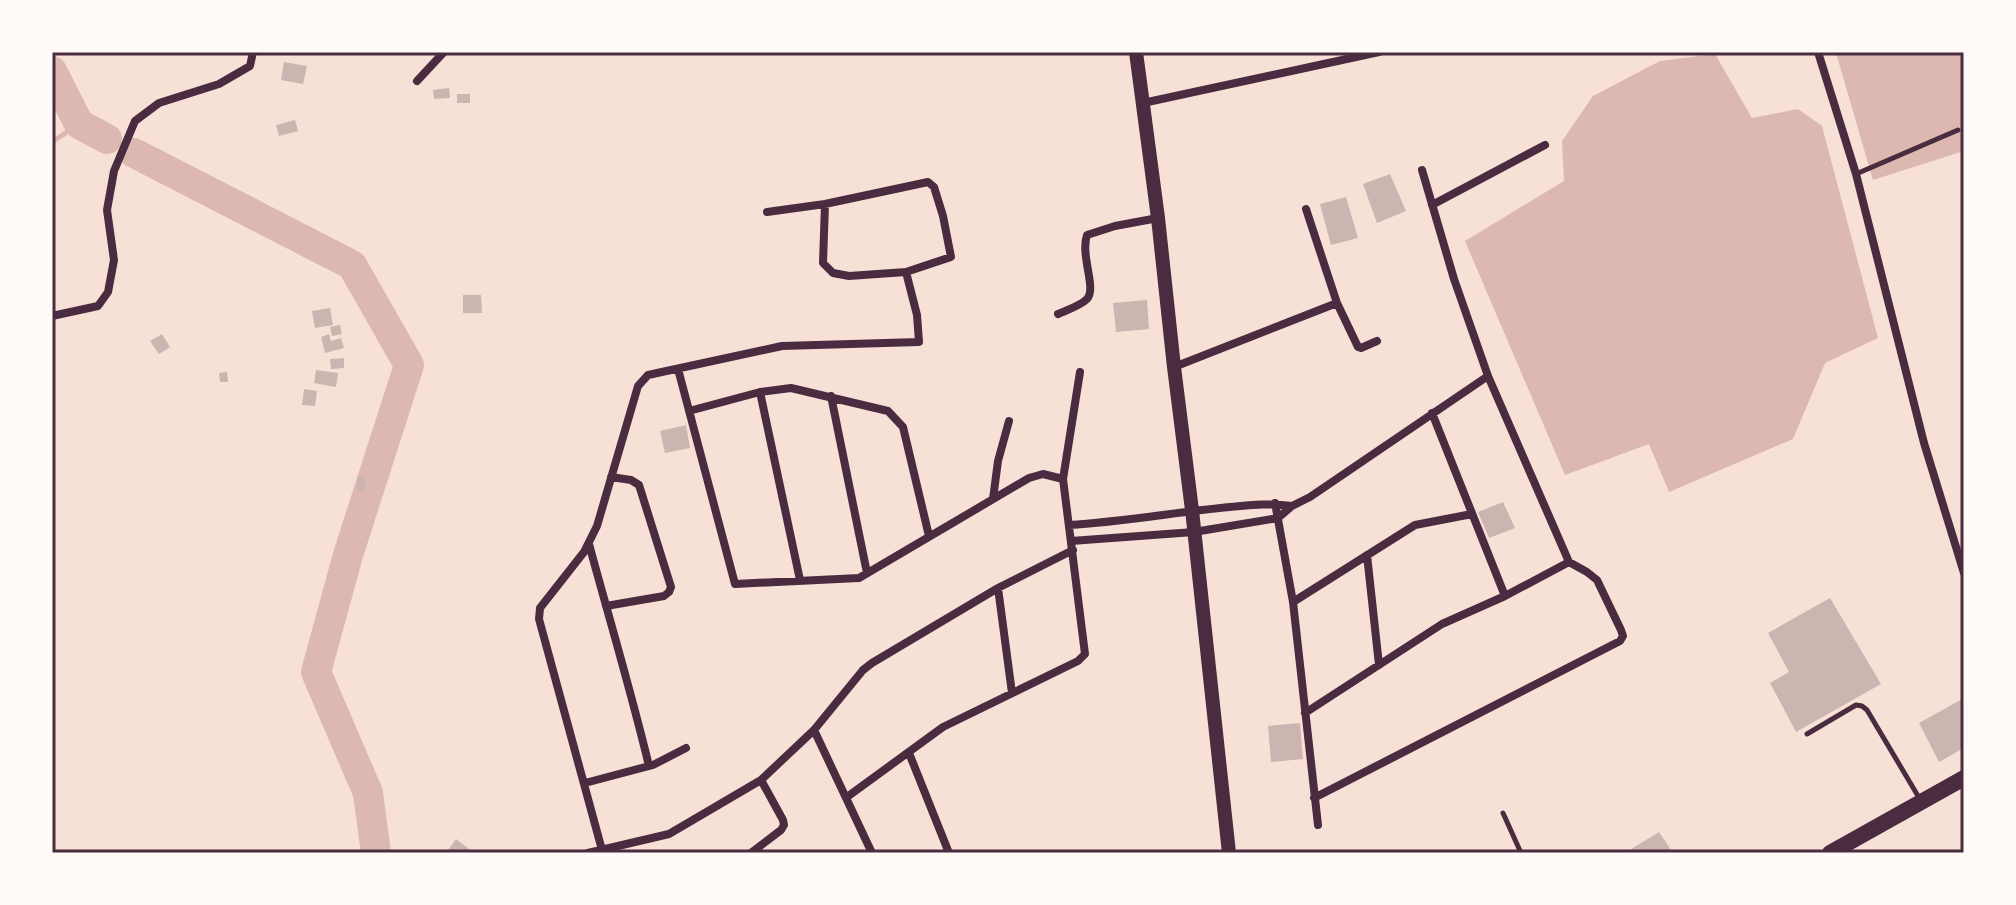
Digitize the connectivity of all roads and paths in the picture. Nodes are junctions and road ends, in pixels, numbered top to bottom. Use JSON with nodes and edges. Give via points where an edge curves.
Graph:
{"nodes":[{"id":1,"x":253,"y":52,"type":"edge"},
{"id":2,"x":444,"y":52,"type":"edge"},
{"id":3,"x":1136,"y":52,"type":"edge"},
{"id":4,"x":1379,"y":52,"type":"edge"},
{"id":5,"x":1818,"y":52,"type":"edge"},
{"id":6,"x":417,"y":81,"type":"dead end"},
{"id":7,"x":1143,"y":103,"type":"junction"},
{"id":8,"x":1958,"y":130,"type":"dead end"},
{"id":9,"x":1545,"y":145,"type":"dead end"},
{"id":10,"x":1422,"y":170,"type":"dead end"},
{"id":11,"x":1856,"y":174,"type":"junction"},
{"id":12,"x":825,"y":204,"type":"junction"},
{"id":13,"x":1432,"y":205,"type":"junction"},
{"id":14,"x":1306,"y":209,"type":"dead end"},
{"id":15,"x":767,"y":212,"type":"dead end"},
{"id":16,"x":1158,"y":218,"type":"junction"},
{"id":17,"x":906,"y":272,"type":"junction"},
{"id":18,"x":1337,"y":303,"type":"junction"},
{"id":19,"x":1058,"y":314,"type":"dead end"},
{"id":20,"x":52,"y":316,"type":"edge"},
{"id":21,"x":1377,"y":341,"type":"dead end"},
{"id":22,"x":1174,"y":367,"type":"junction"},
{"id":23,"x":678,"y":369,"type":"junction"},
{"id":24,"x":1080,"y":372,"type":"dead end"},
{"id":25,"x":1488,"y":376,"type":"junction"},
{"id":26,"x":760,"y":392,"type":"junction"},
{"id":27,"x":831,"y":396,"type":"junction"},
{"id":28,"x":689,"y":411,"type":"junction"},
{"id":29,"x":1432,"y":413,"type":"junction"},
{"id":30,"x":1009,"y":421,"type":"dead end"},
{"id":31,"x":611,"y":477,"type":"junction"},
{"id":32,"x":1063,"y":479,"type":"junction"},
{"id":33,"x":993,"y":499,"type":"junction"},
{"id":34,"x":1275,"y":503,"type":"junction"},
{"id":35,"x":1292,"y":506,"type":"junction"},
{"id":36,"x":1192,"y":510,"type":"junction"},
{"id":37,"x":1472,"y":514,"type":"junction"},
{"id":38,"x":1278,"y":518,"type":"junction"},
{"id":39,"x":1069,"y":525,"type":"junction"},
{"id":40,"x":1194,"y":532,"type":"junction"},
{"id":41,"x":929,"y":536,"type":"junction"},
{"id":42,"x":588,"y":543,"type":"junction"},
{"id":43,"x":1072,"y":546,"type":"junction"},
{"id":44,"x":1367,"y":555,"type":"junction"},
{"id":45,"x":1569,"y":562,"type":"junction"},
{"id":46,"x":867,"y":573,"type":"junction"},
{"id":47,"x":1964,"y":573,"type":"edge"},
{"id":48,"x":800,"y":580,"type":"junction"},
{"id":49,"x":998,"y":588,"type":"junction"},
{"id":50,"x":1505,"y":596,"type":"junction"},
{"id":51,"x":1293,"y":602,"type":"junction"},
{"id":52,"x":606,"y":606,"type":"junction"},
{"id":53,"x":1379,"y":665,"type":"junction"},
{"id":54,"x":1012,"y":693,"type":"junction"},
{"id":55,"x":1305,"y":713,"type":"junction"},
{"id":56,"x":814,"y":730,"type":"junction"},
{"id":57,"x":1807,"y":734,"type":"dead end"},
{"id":58,"x":686,"y":748,"type":"dead end"},
{"id":59,"x":909,"y":753,"type":"junction"},
{"id":60,"x":649,"y":766,"type":"junction"},
{"id":61,"x":1964,"y":778,"type":"edge"},
{"id":62,"x":761,"y":780,"type":"junction"},
{"id":63,"x":585,"y":783,"type":"junction"},
{"id":64,"x":847,"y":797,"type":"junction"},
{"id":65,"x":1314,"y":798,"type":"junction"},
{"id":66,"x":1921,"y":801,"type":"junction"},
{"id":67,"x":1503,"y":813,"type":"dead end"},
{"id":68,"x":1318,"y":825,"type":"dead end"},
{"id":69,"x":1855,"y":846,"type":"edge"},
{"id":70,"x":602,"y":850,"type":"junction"},
{"id":71,"x":869,"y":852,"type":"edge"},
{"id":72,"x":588,"y":853,"type":"edge"},
{"id":73,"x":751,"y":853,"type":"edge"},
{"id":74,"x":949,"y":853,"type":"edge"},
{"id":75,"x":1229,"y":853,"type":"edge"},
{"id":76,"x":1521,"y":853,"type":"edge"},
{"id":77,"x":1830,"y":853,"type":"edge"}],
"edges":[{"from":1,"to":20,"type":"street","via":[[250,66],[240,72],[159,103],[135,121],[114,171],[107,210],[114,260],[108,292],[98,306]]},
{"from":2,"to":6,"type":"street"},
{"from":3,"to":7,"type":"street"},
{"from":4,"to":7,"type":"street"},
{"from":5,"to":11,"type":"street"},
{"from":7,"to":16,"type":"street"},
{"from":8,"to":11,"type":"lane"},
{"from":9,"to":13,"type":"street"},
{"from":10,"to":13,"type":"street"},
{"from":11,"to":47,"type":"street","via":[[1924,443]]},
{"from":12,"to":15,"type":"street"},
{"from":12,"to":17,"type":"street","via":[[823,263],[833,273]]},
{"from":12,"to":17,"type":"street","via":[[931,183],[951,257]]},
{"from":13,"to":25,"type":"street"},
{"from":14,"to":18,"type":"street"},
{"from":16,"to":19,"type":"street","via":[[1087,235],[1085,263],[1092,290],[1081,303]]},
{"from":16,"to":22,"type":"street"},
{"from":17,"to":23,"type":"street","via":[[919,342],[782,346]]},
{"from":18,"to":21,"type":"street","via":[[1358,347]]},
{"from":18,"to":22,"type":"street"},
{"from":22,"to":36,"type":"street"},
{"from":23,"to":28,"type":"street"},
{"from":23,"to":31,"type":"street","via":[[648,375],[638,386]]},
{"from":24,"to":32,"type":"street"},
{"from":25,"to":29,"type":"street"},
{"from":25,"to":45,"type":"street"},
{"from":26,"to":27,"type":"street","via":[[791,388]]},
{"from":26,"to":28,"type":"street"},
{"from":26,"to":48,"type":"street"},
{"from":27,"to":41,"type":"street","via":[[888,411],[903,427]]},
{"from":27,"to":46,"type":"street"},
{"from":28,"to":48,"type":"street","via":[[735,584]]},
{"from":29,"to":35,"type":"street"},
{"from":29,"to":37,"type":"street"},
{"from":30,"to":33,"type":"street"},
{"from":31,"to":42,"type":"street"},
{"from":31,"to":52,"type":"street","via":[[639,485],[671,587],[664,596]]},
{"from":32,"to":33,"type":"street","via":[[1043,474]]},
{"from":32,"to":39,"type":"street"},
{"from":33,"to":41,"type":"street"},
{"from":34,"to":35,"type":"street"},
{"from":34,"to":36,"type":"street"},
{"from":34,"to":38,"type":"street"},
{"from":35,"to":38,"type":"street"},
{"from":36,"to":39,"type":"street"},
{"from":36,"to":40,"type":"street"},
{"from":37,"to":44,"type":"street","via":[[1415,525]]},
{"from":37,"to":50,"type":"street"},
{"from":38,"to":40,"type":"street"},
{"from":38,"to":51,"type":"street"},
{"from":39,"to":43,"type":"street"},
{"from":40,"to":43,"type":"street"},
{"from":40,"to":75,"type":"street"},
{"from":41,"to":46,"type":"street"},
{"from":42,"to":52,"type":"street"},
{"from":42,"to":63,"type":"street","via":[[540,608],[539,619]]},
{"from":43,"to":49,"type":"street"},
{"from":43,"to":54,"type":"street","via":[[1085,654]]},
{"from":44,"to":51,"type":"street"},
{"from":44,"to":53,"type":"street"},
{"from":45,"to":50,"type":"street"},
{"from":45,"to":65,"type":"street","via":[[1597,580],[1621,630],[1620,641]]},
{"from":46,"to":48,"type":"street","via":[[859,578]]},
{"from":49,"to":54,"type":"street"},
{"from":49,"to":56,"type":"street","via":[[872,663]]},
{"from":50,"to":53,"type":"street","via":[[1442,624]]},
{"from":51,"to":55,"type":"street"},
{"from":52,"to":60,"type":"street"},
{"from":53,"to":55,"type":"street"},
{"from":54,"to":59,"type":"street","via":[[951,722]]},
{"from":55,"to":65,"type":"street"},
{"from":56,"to":62,"type":"street"},
{"from":56,"to":64,"type":"street"},
{"from":57,"to":66,"type":"lane","via":[[1862,706]]},
{"from":58,"to":60,"type":"street"},
{"from":59,"to":64,"type":"street"},
{"from":59,"to":74,"type":"street"},
{"from":60,"to":63,"type":"street"},
{"from":61,"to":66,"type":"main road"},
{"from":62,"to":70,"type":"street","via":[[669,834]]},
{"from":62,"to":73,"type":"street","via":[[784,825]]},
{"from":63,"to":70,"type":"street"},
{"from":64,"to":71,"type":"street"},
{"from":65,"to":68,"type":"street"},
{"from":66,"to":69,"type":"main road"},
{"from":67,"to":76,"type":"lane"},
{"from":69,"to":77,"type":"main road"},
{"from":70,"to":72,"type":"street"}]}
